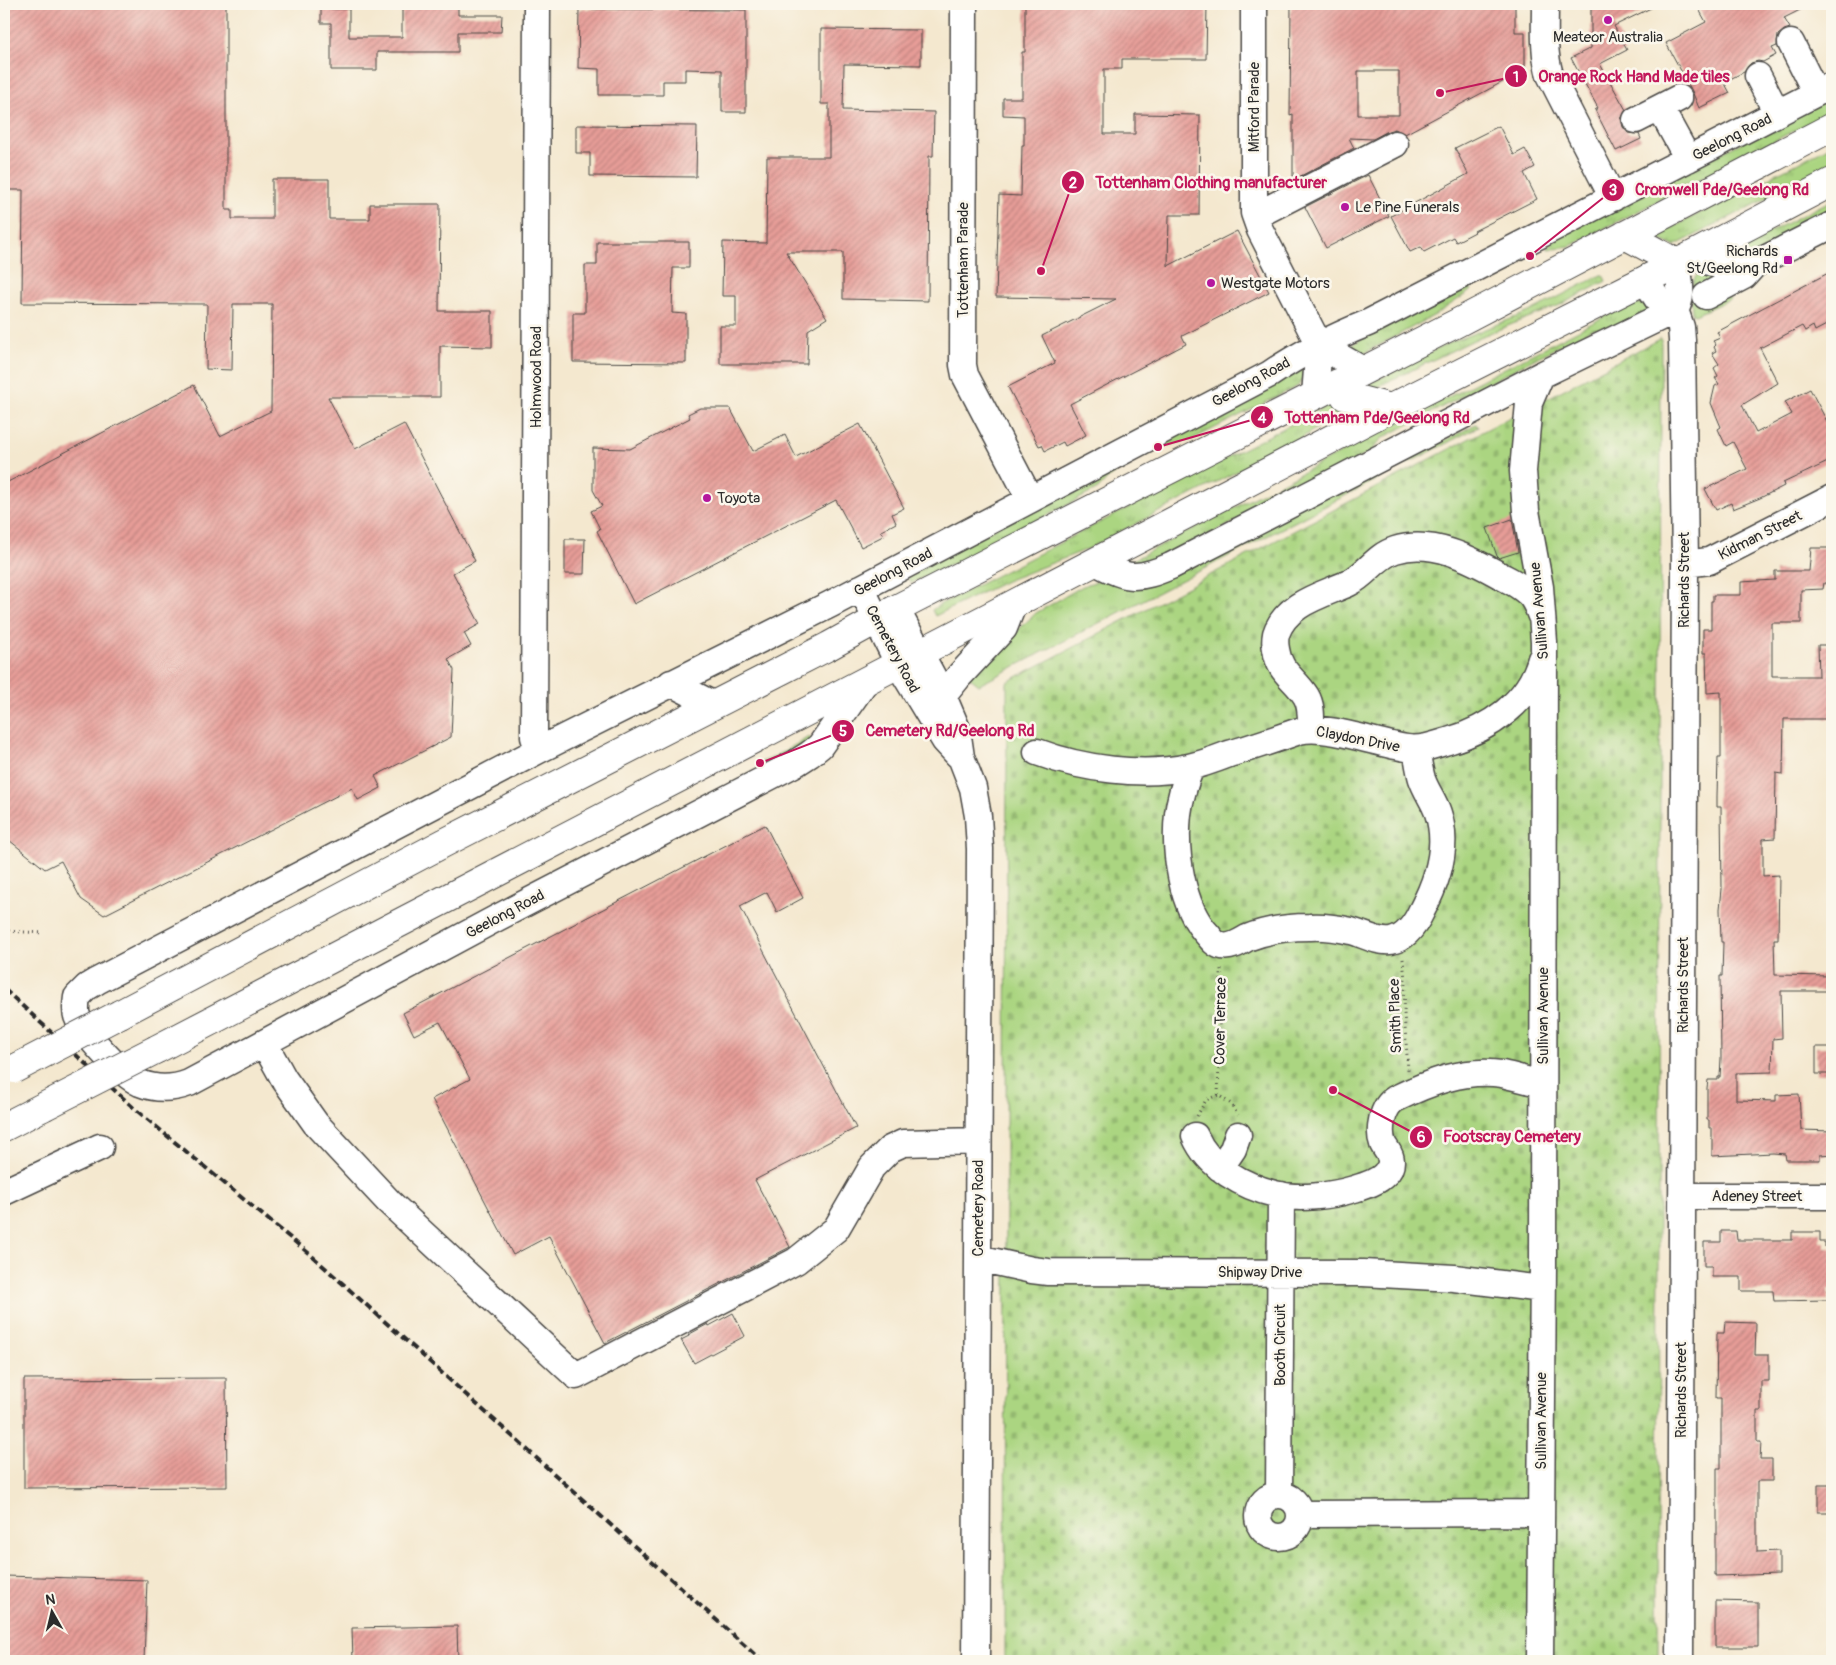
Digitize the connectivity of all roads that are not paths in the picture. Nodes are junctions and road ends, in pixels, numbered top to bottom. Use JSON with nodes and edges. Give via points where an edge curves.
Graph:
{"nodes":[{"id":1,"x":537,"y":4,"type":"edge"},
{"id":2,"x":964,"y":4,"type":"edge"},
{"id":3,"x":1254,"y":4,"type":"edge"},
{"id":4,"x":1545,"y":4,"type":"edge"},
{"id":5,"x":1791,"y":43,"type":"dead end"},
{"id":6,"x":1758,"y":76,"type":"dead end"},
{"id":7,"x":1824,"y":89,"type":"edge"},
{"id":8,"x":1777,"y":113,"type":"junction"},
{"id":9,"x":1636,"y":120,"type":"dead end"},
{"id":10,"x":1832,"y":127,"type":"edge"},
{"id":11,"x":1395,"y":144,"type":"dead end"},
{"id":12,"x":1688,"y":159,"type":"junction"},
{"id":13,"x":1832,"y":182,"type":"edge"},
{"id":14,"x":1613,"y":198,"type":"junction"},
{"id":15,"x":1255,"y":216,"type":"junction"},
{"id":16,"x":1832,"y":225,"type":"edge"},
{"id":17,"x":1625,"y":235,"type":"junction"},
{"id":18,"x":1684,"y":259,"type":"junction"},
{"id":19,"x":1754,"y":265,"type":"junction"},
{"id":20,"x":1644,"y":280,"type":"junction"},
{"id":21,"x":1706,"y":296,"type":"dead end"},
{"id":22,"x":1674,"y":310,"type":"junction"},
{"id":23,"x":1319,"y":345,"type":"junction"},
{"id":24,"x":1363,"y":370,"type":"junction"},
{"id":25,"x":1541,"y":375,"type":"junction"},
{"id":26,"x":1338,"y":383,"type":"junction"},
{"id":27,"x":1315,"y":395,"type":"junction"},
{"id":28,"x":1391,"y":408,"type":"junction"},
{"id":29,"x":1832,"y":498,"type":"edge"},
{"id":30,"x":1030,"y":499,"type":"junction"},
{"id":31,"x":1096,"y":562,"type":"junction"},
{"id":32,"x":1685,"y":564,"type":"junction"},
{"id":33,"x":861,"y":588,"type":"junction"},
{"id":34,"x":1013,"y":604,"type":"junction"},
{"id":35,"x":886,"y":615,"type":"junction"},
{"id":36,"x":1544,"y":633,"type":"junction"},
{"id":37,"x":909,"y":659,"type":"junction"},
{"id":38,"x":865,"y":682,"type":"junction"},
{"id":39,"x":671,"y":684,"type":"junction"},
{"id":40,"x":943,"y":696,"type":"junction"},
{"id":41,"x":714,"y":705,"type":"junction"},
{"id":42,"x":1311,"y":729,"type":"junction"},
{"id":43,"x":1416,"y":749,"type":"junction"},
{"id":44,"x":539,"y":750,"type":"junction"},
{"id":45,"x":1038,"y":752,"type":"dead end"},
{"id":46,"x":961,"y":757,"type":"junction"},
{"id":47,"x":1191,"y":767,"type":"junction"},
{"id":48,"x":264,"y":1043,"type":"junction"},
{"id":49,"x":9,"y":1071,"type":"edge"},
{"id":50,"x":1543,"y":1084,"type":"junction"},
{"id":51,"x":4,"y":1127,"type":"edge"},
{"id":52,"x":1195,"y":1136,"type":"road end"},
{"id":53,"x":1238,"y":1136,"type":"road end"},
{"id":54,"x":978,"y":1141,"type":"junction"},
{"id":55,"x":100,"y":1148,"type":"dead end"},
{"id":56,"x":1220,"y":1168,"type":"junction"},
{"id":57,"x":4,"y":1192,"type":"edge"},
{"id":58,"x":1281,"y":1195,"type":"junction"},
{"id":59,"x":1682,"y":1196,"type":"junction"},
{"id":60,"x":1832,"y":1196,"type":"edge"},
{"id":61,"x":978,"y":1258,"type":"junction"},
{"id":62,"x":1280,"y":1273,"type":"junction"},
{"id":63,"x":1542,"y":1289,"type":"junction"},
{"id":64,"x":1279,"y":1495,"type":"junction"},
{"id":65,"x":1541,"y":1513,"type":"junction"},
{"id":66,"x":1300,"y":1514,"type":"junction"},
{"id":67,"x":976,"y":1661,"type":"edge"},
{"id":68,"x":1540,"y":1661,"type":"edge"},
{"id":69,"x":1680,"y":1661,"type":"edge"}],
"edges":[{"from":1,"to":44,"type":"street","name":"Holmwood Road","via":[[534,737]]},
{"from":2,"to":30,"type":"street","name":"Tottenham Parade","via":[[962,365]]},
{"from":3,"to":15,"type":"street","name":"Mitford Parade"},
{"from":4,"to":14,"type":"street","via":[[1546,54],[1550,75]]},
{"from":5,"to":7,"type":"street"},
{"from":6,"to":8,"type":"street"},
{"from":7,"to":8,"type":"street","name":"Geelong Road"},
{"from":8,"to":12,"type":"street","name":"Geelong Road"},
{"from":9,"to":12,"type":"street","via":[[1670,103]]},
{"from":10,"to":17,"type":"highway"},
{"from":11,"to":15,"type":"street"},
{"from":12,"to":14,"type":"street","name":"Geelong Road"},
{"from":13,"to":18,"type":"highway","name":"Geelong Road"},
{"from":14,"to":23,"type":"street","name":"Geelong Road","via":[[1368,324]]},
{"from":15,"to":23,"type":"street","name":"Mitford Parade"},
{"from":16,"to":19,"type":"street"},
{"from":17,"to":18,"type":"highway"},
{"from":17,"to":20,"type":"highway"},
{"from":17,"to":24,"type":"highway"},
{"from":18,"to":19,"type":"street","via":[[1727,268]]},
{"from":18,"to":20,"type":"highway","name":"Geelong Road"},
{"from":18,"to":22,"type":"street","via":[[1681,295]]},
{"from":19,"to":21,"type":"street","via":[[1744,276]]},
{"from":20,"to":22,"type":"street","via":[[1662,306]]},
{"from":20,"to":28,"type":"highway","name":"Geelong Road"},
{"from":22,"to":25,"type":"street"},
{"from":22,"to":32,"type":"street","name":"Richards Street","via":[[1681,327],[1682,349]]},
{"from":23,"to":24,"type":"street"},
{"from":23,"to":27,"type":"street"},
{"from":23,"to":30,"type":"street","name":"Geelong Road","via":[[1270,374]]},
{"from":24,"to":26,"type":"highway"},
{"from":25,"to":31,"type":"street","via":[[1171,566],[1135,577],[1114,572]]},
{"from":25,"to":36,"type":"street","name":"Sullivan Avenue","via":[[1529,403],[1523,471]]},
{"from":26,"to":27,"type":"highway"},
{"from":26,"to":28,"type":"highway","via":[[1345,396]]},
{"from":27,"to":35,"type":"highway"},
{"from":28,"to":31,"type":"highway","name":"Geelong Road"},
{"from":29,"to":32,"type":"street","name":"Kidman Street","via":[[1709,561]]},
{"from":30,"to":33,"type":"street","name":"Geelong Road"},
{"from":31,"to":34,"type":"highway","name":"Geelong Road"},
{"from":32,"to":59,"type":"street","name":"Richards Street"},
{"from":33,"to":35,"type":"street","name":"Cemetery Road"},
{"from":33,"to":39,"type":"street","name":"Geelong Road"},
{"from":34,"to":37,"type":"highway","name":"Geelong Road"},
{"from":34,"to":40,"type":"street","via":[[1004,628]]},
{"from":35,"to":37,"type":"street","name":"Cemetery Road"},
{"from":35,"to":41,"type":"highway"},
{"from":36,"to":42,"type":"street","via":[[1536,604],[1528,593],[1466,558],[1422,547],[1401,548],[1387,553],[1354,580],[1323,592],[1300,606],[1279,626],[1275,638],[1278,659],[1306,697],[1311,710]]},
{"from":36,"to":43,"type":"street","name":"Claydon Drive","via":[[1540,665],[1516,703],[1483,728]]},
{"from":36,"to":50,"type":"street","name":"Sullivan Avenue"},
{"from":37,"to":38,"type":"highway","name":"Geelong Road"},
{"from":37,"to":40,"type":"street","name":"Cemetery Road"},
{"from":37,"to":46,"type":"street","name":"Cemetery Road","via":[[944,741]]},
{"from":38,"to":48,"type":"street","name":"Geelong Road","via":[[820,746],[810,754]]},
{"from":38,"to":51,"type":"highway","name":"Geelong Road","bridge":true},
{"from":39,"to":41,"type":"street"},
{"from":39,"to":44,"type":"street","name":"Geelong Road"},
{"from":40,"to":46,"type":"street","name":"Cemetery Road","via":[[957,729]]},
{"from":41,"to":49,"type":"highway","bridge":true},
{"from":42,"to":43,"type":"street","name":"Claydon Drive"},
{"from":42,"to":47,"type":"street","name":"Claydon Drive"},
{"from":43,"to":47,"type":"street","via":[[1422,779],[1440,819],[1443,850],[1424,907],[1409,930],[1397,939],[1386,941],[1336,928],[1272,930],[1232,946],[1221,955],[1196,920],[1179,861],[1178,813]]},
{"from":44,"to":48,"type":"street","name":"Geelong Road","via":[[97,981],[76,997],[76,1015],[90,1037],[123,1071],[139,1083],[152,1087],[175,1088],[189,1083]]},
{"from":45,"to":47,"type":"street","name":"Claydon Drive","via":[[1064,761],[1103,768],[1150,770]]},
{"from":46,"to":54,"type":"street","name":"Cemetery Road","via":[[973,788],[980,848]]},
{"from":48,"to":54,"type":"street","via":[[284,1079],[316,1124],[389,1202],[576,1376],[796,1262],[836,1229],[872,1167],[890,1149],[903,1143]]},
{"from":50,"to":58,"type":"street","via":[[1500,1074],[1472,1074],[1449,1077],[1407,1094],[1391,1101],[1384,1114],[1382,1137],[1391,1161],[1390,1168],[1382,1177],[1358,1188],[1335,1193]]},
{"from":50,"to":63,"type":"street","name":"Sullivan Avenue"},
{"from":52,"to":56,"type":"street","via":[[1202,1151]]},
{"from":53,"to":56,"type":"street"},
{"from":54,"to":61,"type":"street","name":"Cemetery Road"},
{"from":55,"to":57,"type":"street"},
{"from":56,"to":58,"type":"street","via":[[1244,1182]]},
{"from":58,"to":62,"type":"street","name":"Booth Circuit"},
{"from":59,"to":60,"type":"street","name":"Adeney Street"},
{"from":59,"to":69,"type":"street","name":"Richards Street"},
{"from":61,"to":62,"type":"street","name":"Shipway Drive","via":[[1042,1272]]},
{"from":61,"to":67,"type":"street","name":"Cemetery Road"},
{"from":62,"to":63,"type":"street","name":"Shipway Drive","via":[[1436,1277]]},
{"from":62,"to":64,"type":"street","name":"Booth Circuit"},
{"from":63,"to":65,"type":"street","name":"Sullivan Avenue"},
{"from":64,"to":66,"type":"street","via":[[1293,1500]]},
{"from":64,"to":66,"type":"street","via":[[1268,1498],[1259,1508],[1258,1520],[1264,1530],[1277,1537],[1289,1534],[1298,1525]]},
{"from":65,"to":66,"type":"street"},
{"from":65,"to":68,"type":"street","name":"Sullivan Avenue"}]}
